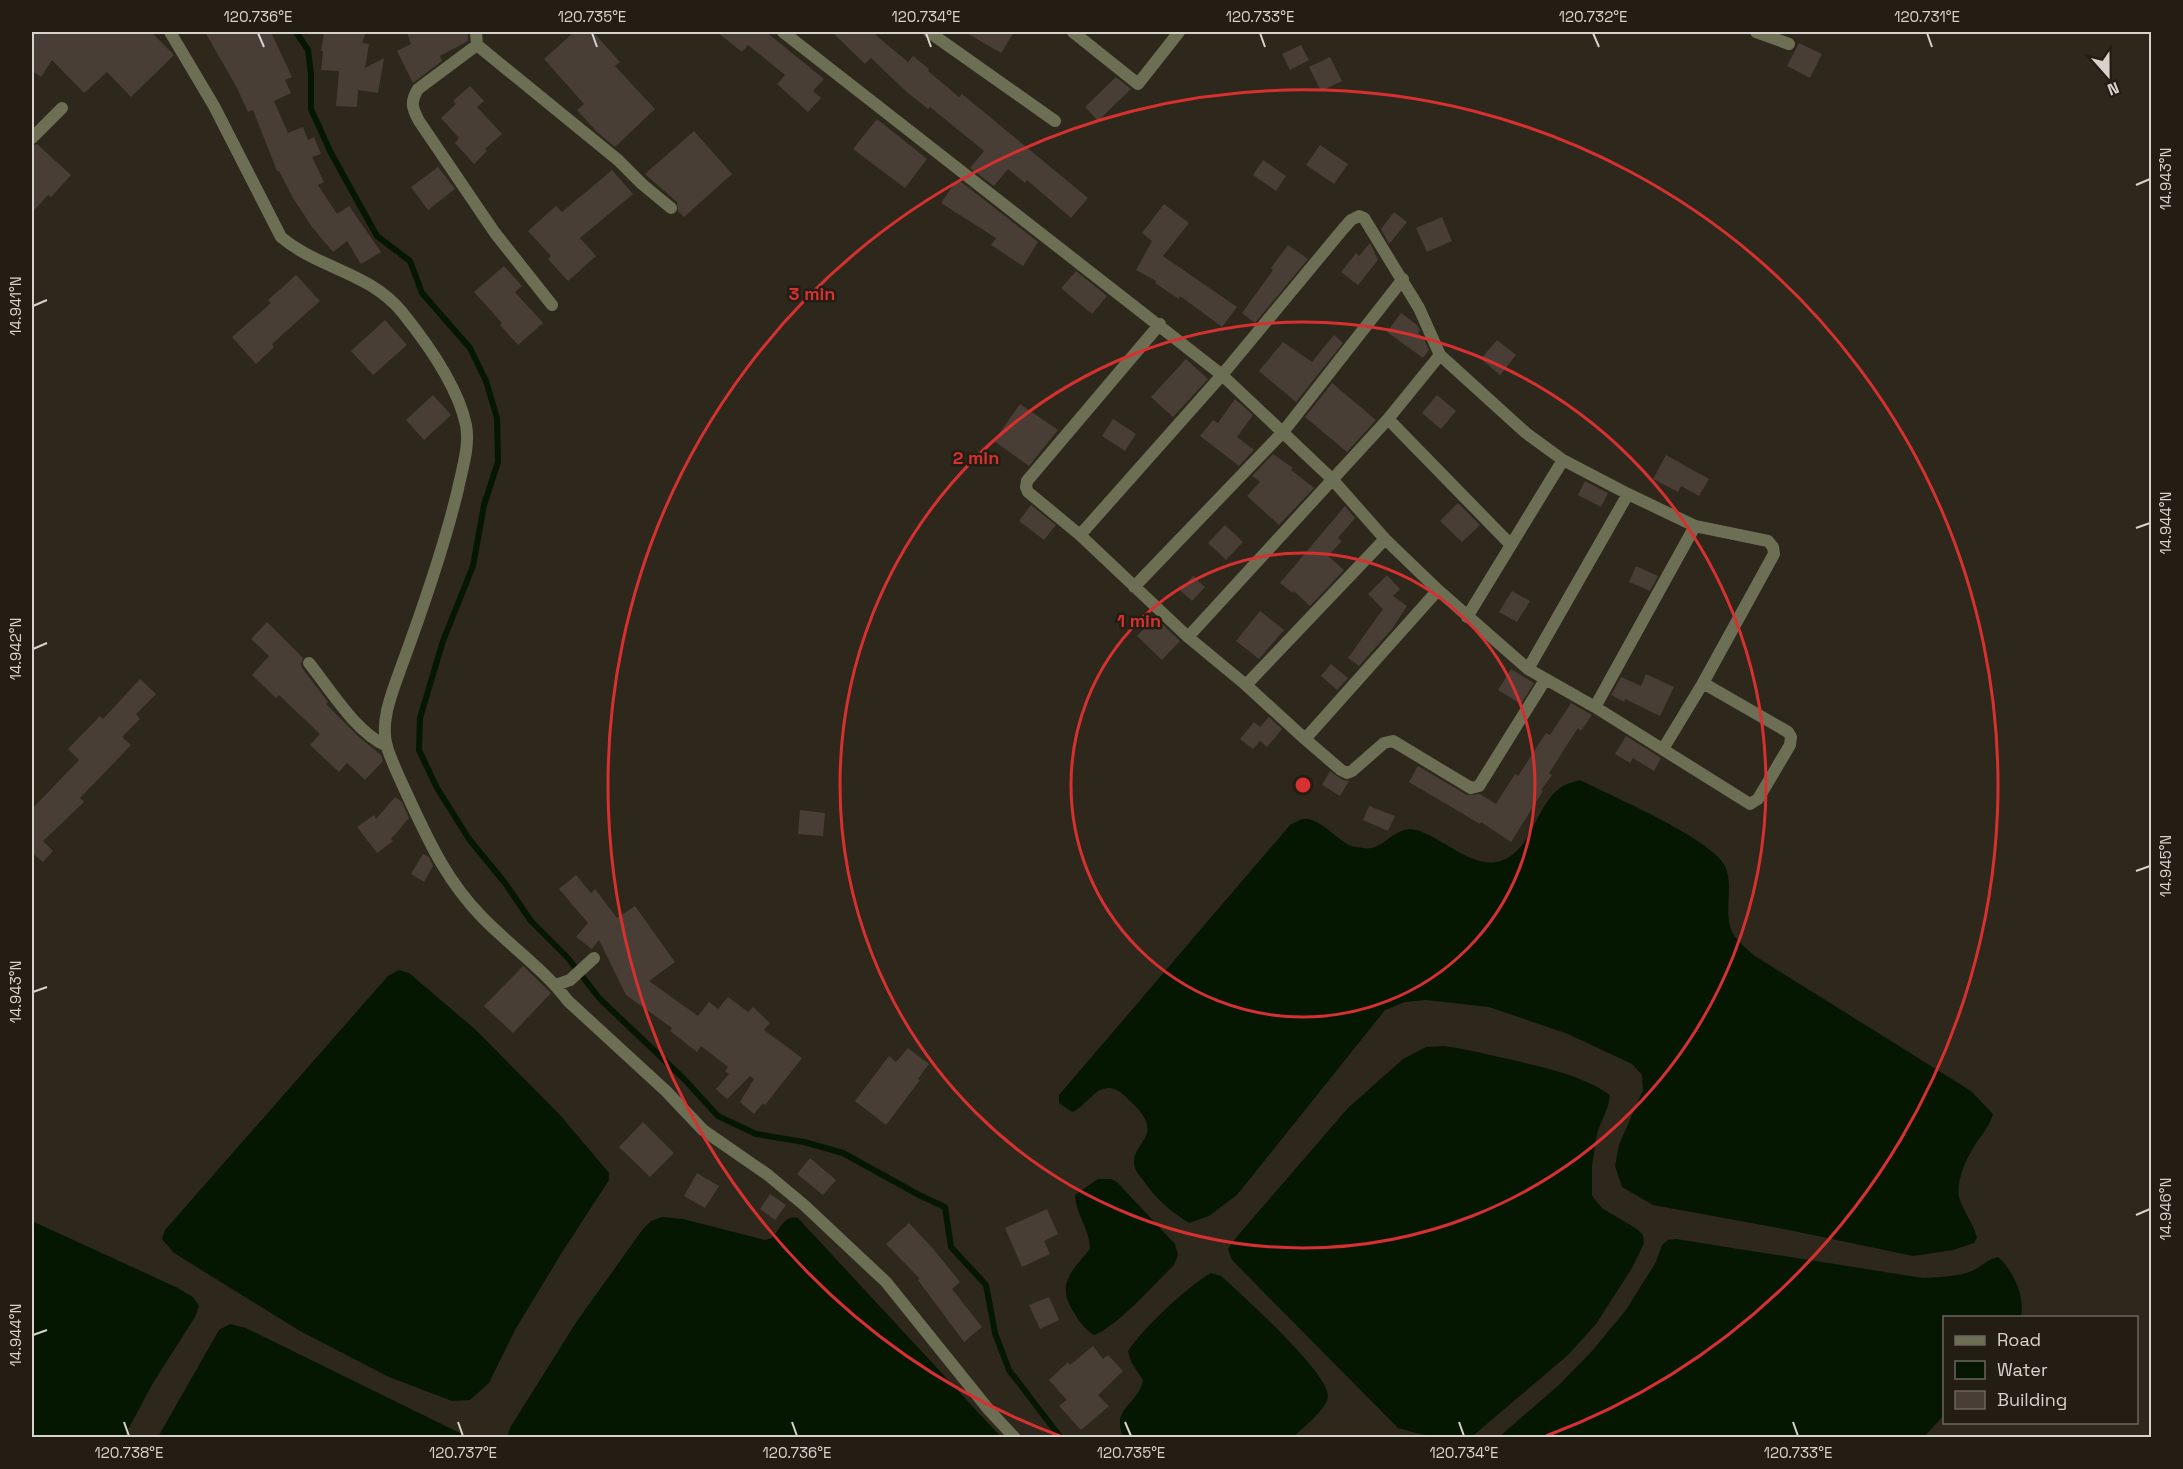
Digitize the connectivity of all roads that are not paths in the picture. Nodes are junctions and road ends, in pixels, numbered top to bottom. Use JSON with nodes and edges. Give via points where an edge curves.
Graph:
{"nodes":[{"id":1,"x":170,"y":32,"type":"edge"},
{"id":2,"x":476,"y":32,"type":"edge"},
{"id":3,"x":783,"y":32,"type":"edge"},
{"id":4,"x":929,"y":32,"type":"edge"},
{"id":5,"x":1073,"y":32,"type":"edge"},
{"id":6,"x":1179,"y":32,"type":"edge"},
{"id":7,"x":1756,"y":32,"type":"edge"},
{"id":8,"x":1789,"y":44,"type":"dead end"},
{"id":9,"x":477,"y":45,"type":"junction"},
{"id":10,"x":62,"y":108,"type":"dead end"},
{"id":11,"x":1055,"y":122,"type":"dead end"},
{"id":12,"x":32,"y":138,"type":"edge"},
{"id":13,"x":671,"y":208,"type":"dead end"},
{"id":14,"x":1403,"y":279,"type":"junction"},
{"id":15,"x":552,"y":305,"type":"dead end"},
{"id":16,"x":1160,"y":324,"type":"junction"},
{"id":17,"x":1440,"y":355,"type":"junction"},
{"id":18,"x":1222,"y":375,"type":"junction"},
{"id":19,"x":1388,"y":420,"type":"junction"},
{"id":20,"x":1283,"y":432,"type":"junction"},
{"id":21,"x":1563,"y":460,"type":"junction"},
{"id":22,"x":1332,"y":479,"type":"junction"},
{"id":23,"x":1628,"y":494,"type":"junction"},
{"id":24,"x":1695,"y":526,"type":"junction"},
{"id":25,"x":1080,"y":535,"type":"junction"},
{"id":26,"x":1384,"y":538,"type":"junction"},
{"id":27,"x":1510,"y":545,"type":"junction"},
{"id":28,"x":1134,"y":586,"type":"junction"},
{"id":29,"x":1438,"y":590,"type":"junction"},
{"id":30,"x":1467,"y":617,"type":"junction"},
{"id":31,"x":1188,"y":637,"type":"junction"},
{"id":32,"x":309,"y":663,"type":"dead end"},
{"id":33,"x":1528,"y":669,"type":"junction"},
{"id":34,"x":1545,"y":680,"type":"junction"},
{"id":35,"x":1703,"y":683,"type":"junction"},
{"id":36,"x":1246,"y":685,"type":"junction"},
{"id":37,"x":1595,"y":707,"type":"junction"},
{"id":38,"x":1305,"y":739,"type":"junction"},
{"id":39,"x":387,"y":746,"type":"junction"},
{"id":40,"x":1663,"y":749,"type":"junction"},
{"id":41,"x":590,"y":961,"type":"dead end"},
{"id":42,"x":556,"y":985,"type":"junction"},
{"id":43,"x":1015,"y":1437,"type":"edge"}],
"edges":[{"from":1,"to":39,"type":"street","via":[[214,106],[281,237],[318,261],[378,289],[401,311],[458,399],[466,427],[465,457],[429,593],[388,709]]},
{"from":2,"to":9,"type":"street"},
{"from":3,"to":16,"type":"street"},
{"from":4,"to":11,"type":"street"},
{"from":5,"to":6,"type":"street","via":[[1138,84]]},
{"from":7,"to":8,"type":"street"},
{"from":9,"to":13,"type":"street"},
{"from":9,"to":15,"type":"street","via":[[418,89],[412,108],[495,233]]},
{"from":10,"to":12,"type":"street"},
{"from":14,"to":17,"type":"street"},
{"from":14,"to":18,"type":"street","via":[[1364,218],[1351,220]]},
{"from":14,"to":20,"type":"street"},
{"from":16,"to":18,"type":"street"},
{"from":16,"to":25,"type":"street","via":[[1027,481],[1028,492]]},
{"from":17,"to":19,"type":"street"},
{"from":17,"to":21,"type":"street","via":[[1526,433]]},
{"from":18,"to":20,"type":"street"},
{"from":18,"to":25,"type":"street"},
{"from":19,"to":22,"type":"street"},
{"from":19,"to":27,"type":"street"},
{"from":20,"to":22,"type":"street"},
{"from":20,"to":28,"type":"street"},
{"from":21,"to":23,"type":"street"},
{"from":21,"to":27,"type":"street"},
{"from":22,"to":26,"type":"street"},
{"from":22,"to":31,"type":"street"},
{"from":23,"to":24,"type":"street"},
{"from":23,"to":33,"type":"street"},
{"from":24,"to":35,"type":"street","via":[[1768,541],[1774,554]]},
{"from":24,"to":37,"type":"street"},
{"from":25,"to":28,"type":"street"},
{"from":26,"to":29,"type":"street"},
{"from":26,"to":36,"type":"street"},
{"from":27,"to":30,"type":"street"},
{"from":28,"to":31,"type":"street"},
{"from":29,"to":30,"type":"street"},
{"from":29,"to":38,"type":"street"},
{"from":30,"to":33,"type":"street"},
{"from":31,"to":36,"type":"street"},
{"from":32,"to":39,"type":"street","via":[[367,733]]},
{"from":33,"to":34,"type":"street"},
{"from":34,"to":37,"type":"street"},
{"from":34,"to":38,"type":"street","via":[[1475,789],[1393,741],[1384,743],[1347,773]]},
{"from":35,"to":40,"type":"street"},
{"from":35,"to":40,"type":"street","via":[[1791,736],[1790,745],[1758,799],[1750,804],[1743,801]]},
{"from":36,"to":38,"type":"street"},
{"from":37,"to":40,"type":"street"},
{"from":39,"to":42,"type":"street","via":[[430,845],[453,884],[482,917]]},
{"from":41,"to":42,"type":"street","via":[[570,980]]},
{"from":42,"to":43,"type":"street","via":[[703,1130],[768,1175],[886,1282]]}]}
